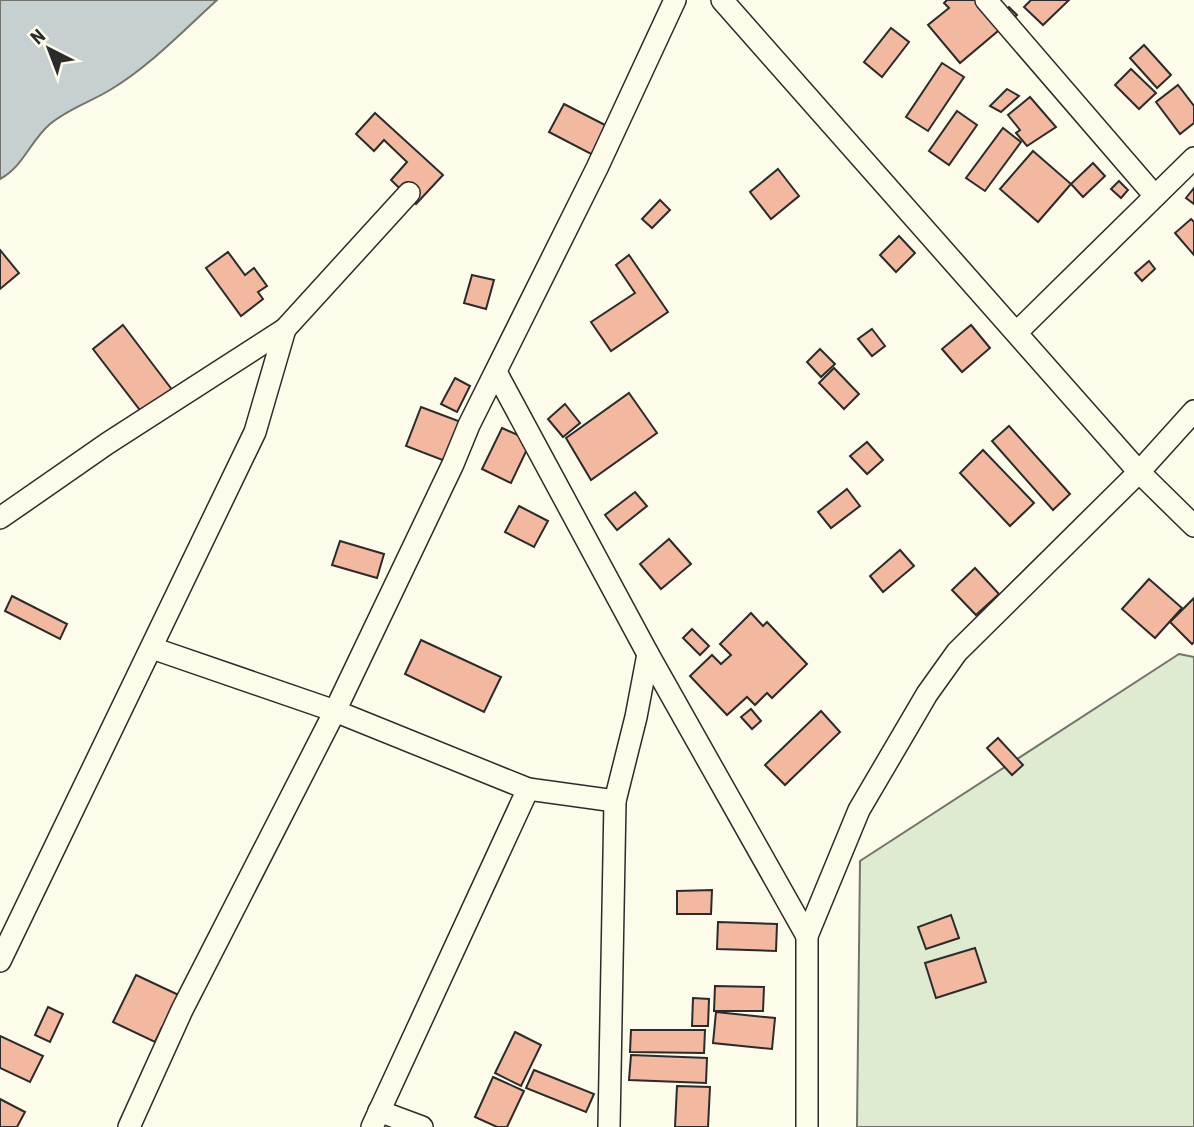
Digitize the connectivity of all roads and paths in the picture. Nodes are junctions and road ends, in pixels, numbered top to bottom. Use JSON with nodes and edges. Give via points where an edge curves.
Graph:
{"nodes":[{"id":1,"x":675,"y":0,"type":"edge"},
{"id":2,"x":722,"y":0,"type":"edge"},
{"id":3,"x":986,"y":0,"type":"edge"},
{"id":4,"x":1194,"y":158,"type":"edge"},
{"id":5,"x":409,"y":194,"type":"dead end"},
{"id":6,"x":1155,"y":196,"type":"junction"},
{"id":7,"x":285,"y":329,"type":"junction"},
{"id":8,"x":1018,"y":331,"type":"junction"},
{"id":9,"x":496,"y":372,"type":"junction"},
{"id":10,"x":1194,"y":411,"type":"edge"},
{"id":11,"x":1139,"y":472,"type":"junction"},
{"id":12,"x":0,"y":518,"type":"edge"},
{"id":13,"x":1194,"y":526,"type":"edge"},
{"id":14,"x":152,"y":648,"type":"junction"},
{"id":15,"x":648,"y":654,"type":"junction"},
{"id":16,"x":335,"y":711,"type":"junction"},
{"id":17,"x":528,"y":789,"type":"junction"},
{"id":18,"x":615,"y":801,"type":"junction"},
{"id":19,"x":807,"y":936,"type":"junction"},
{"id":20,"x":0,"y":961,"type":"edge"},
{"id":21,"x":376,"y":1119,"type":"edge"},
{"id":22,"x":129,"y":1127,"type":"edge"},
{"id":23,"x":422,"y":1127,"type":"edge"},
{"id":24,"x":609,"y":1127,"type":"edge"},
{"id":25,"x":807,"y":1127,"type":"edge"}],
"edges":[{"from":1,"to":9,"type":"street"},
{"from":2,"to":8,"type":"street"},
{"from":3,"to":6,"type":"street"},
{"from":4,"to":6,"type":"street"},
{"from":5,"to":7,"type":"street"},
{"from":6,"to":8,"type":"street"},
{"from":7,"to":12,"type":"street"},
{"from":7,"to":14,"type":"street","via":[[255,432]]},
{"from":8,"to":11,"type":"street"},
{"from":9,"to":15,"type":"street"},
{"from":9,"to":16,"type":"street"},
{"from":10,"to":11,"type":"street"},
{"from":11,"to":13,"type":"street"},
{"from":11,"to":19,"type":"street","via":[[949,663],[859,810]]},
{"from":14,"to":16,"type":"street"},
{"from":14,"to":20,"type":"street"},
{"from":15,"to":18,"type":"street"},
{"from":15,"to":19,"type":"street"},
{"from":16,"to":17,"type":"street"},
{"from":16,"to":22,"type":"street","via":[[182,1010]]},
{"from":17,"to":18,"type":"street"},
{"from":17,"to":21,"type":"street"},
{"from":18,"to":24,"type":"street"},
{"from":19,"to":25,"type":"street"},
{"from":21,"to":23,"type":"street"}]}
